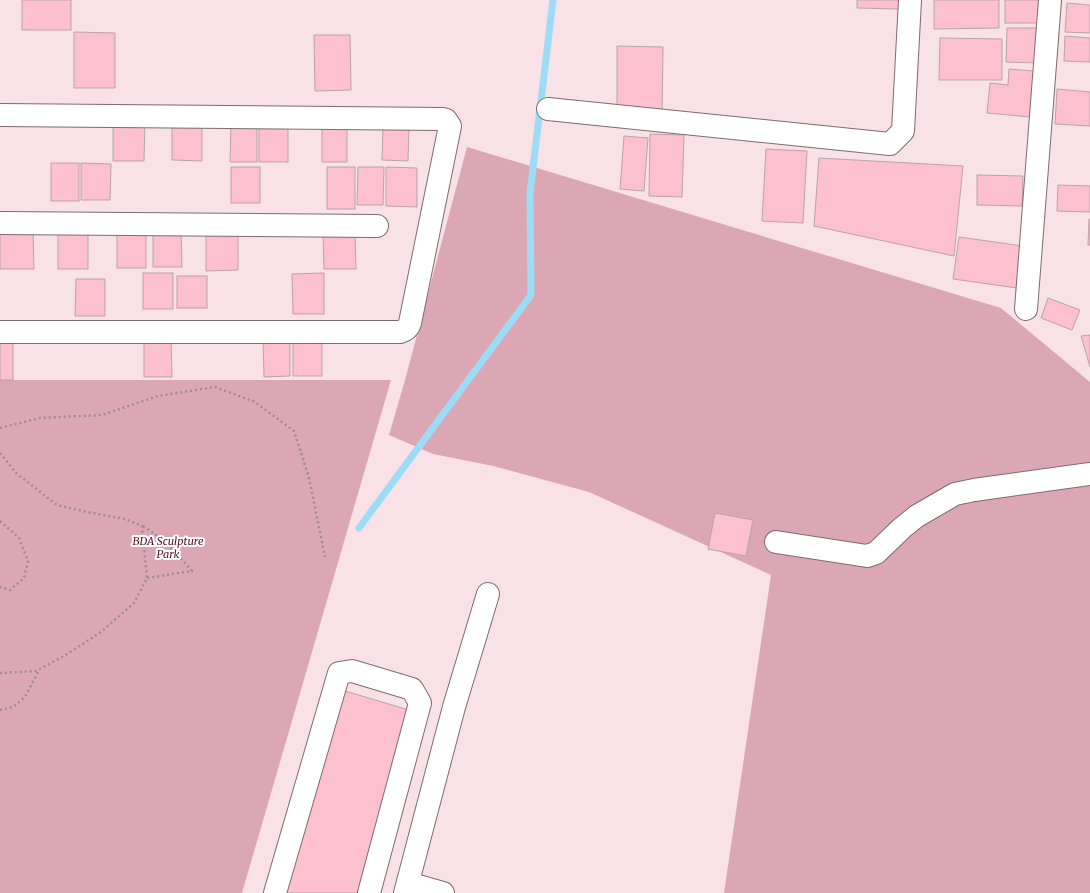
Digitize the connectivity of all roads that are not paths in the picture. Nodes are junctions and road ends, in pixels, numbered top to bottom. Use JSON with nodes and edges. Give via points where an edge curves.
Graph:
{"nodes":[{"id":1,"x":910,"y":0,"type":"edge"},
{"id":2,"x":1050,"y":0,"type":"edge"},
{"id":3,"x":548,"y":109,"type":"dead end"},
{"id":4,"x":0,"y":115,"type":"edge"},
{"id":5,"x":0,"y":223,"type":"edge"},
{"id":6,"x":377,"y":226,"type":"dead end"},
{"id":7,"x":1026,"y":309,"type":"dead end"},
{"id":8,"x":0,"y":332,"type":"edge"},
{"id":9,"x":1090,"y":474,"type":"edge"},
{"id":10,"x":776,"y":542,"type":"dead end"},
{"id":11,"x":488,"y":594,"type":"dead end"},
{"id":12,"x":393,"y":804,"type":"junction"},
{"id":13,"x":426,"y":813,"type":"junction"},
{"id":14,"x":407,"y":888,"type":"edge"},
{"id":15,"x":275,"y":893,"type":"edge"},
{"id":16,"x":369,"y":893,"type":"edge"},
{"id":17,"x":443,"y":893,"type":"edge"}],
"edges":[{"from":1,"to":3,"type":"street","via":[[903,131],[890,144]]},
{"from":2,"to":7,"type":"street"},
{"from":4,"to":8,"type":"street","via":[[443,119],[450,126],[410,323],[405,330]]},
{"from":5,"to":6,"type":"street"},
{"from":9,"to":10,"type":"street","via":[[956,494],[917,516],[876,553],[867,556]]},
{"from":11,"to":13,"type":"street","via":[[454,706]]},
{"from":12,"to":13,"type":"street"},
{"from":12,"to":15,"type":"street","via":[[420,703],[412,689],[352,671],[339,673]]},
{"from":12,"to":16,"type":"street"},
{"from":13,"to":14,"type":"street"},
{"from":14,"to":17,"type":"street"}]}
